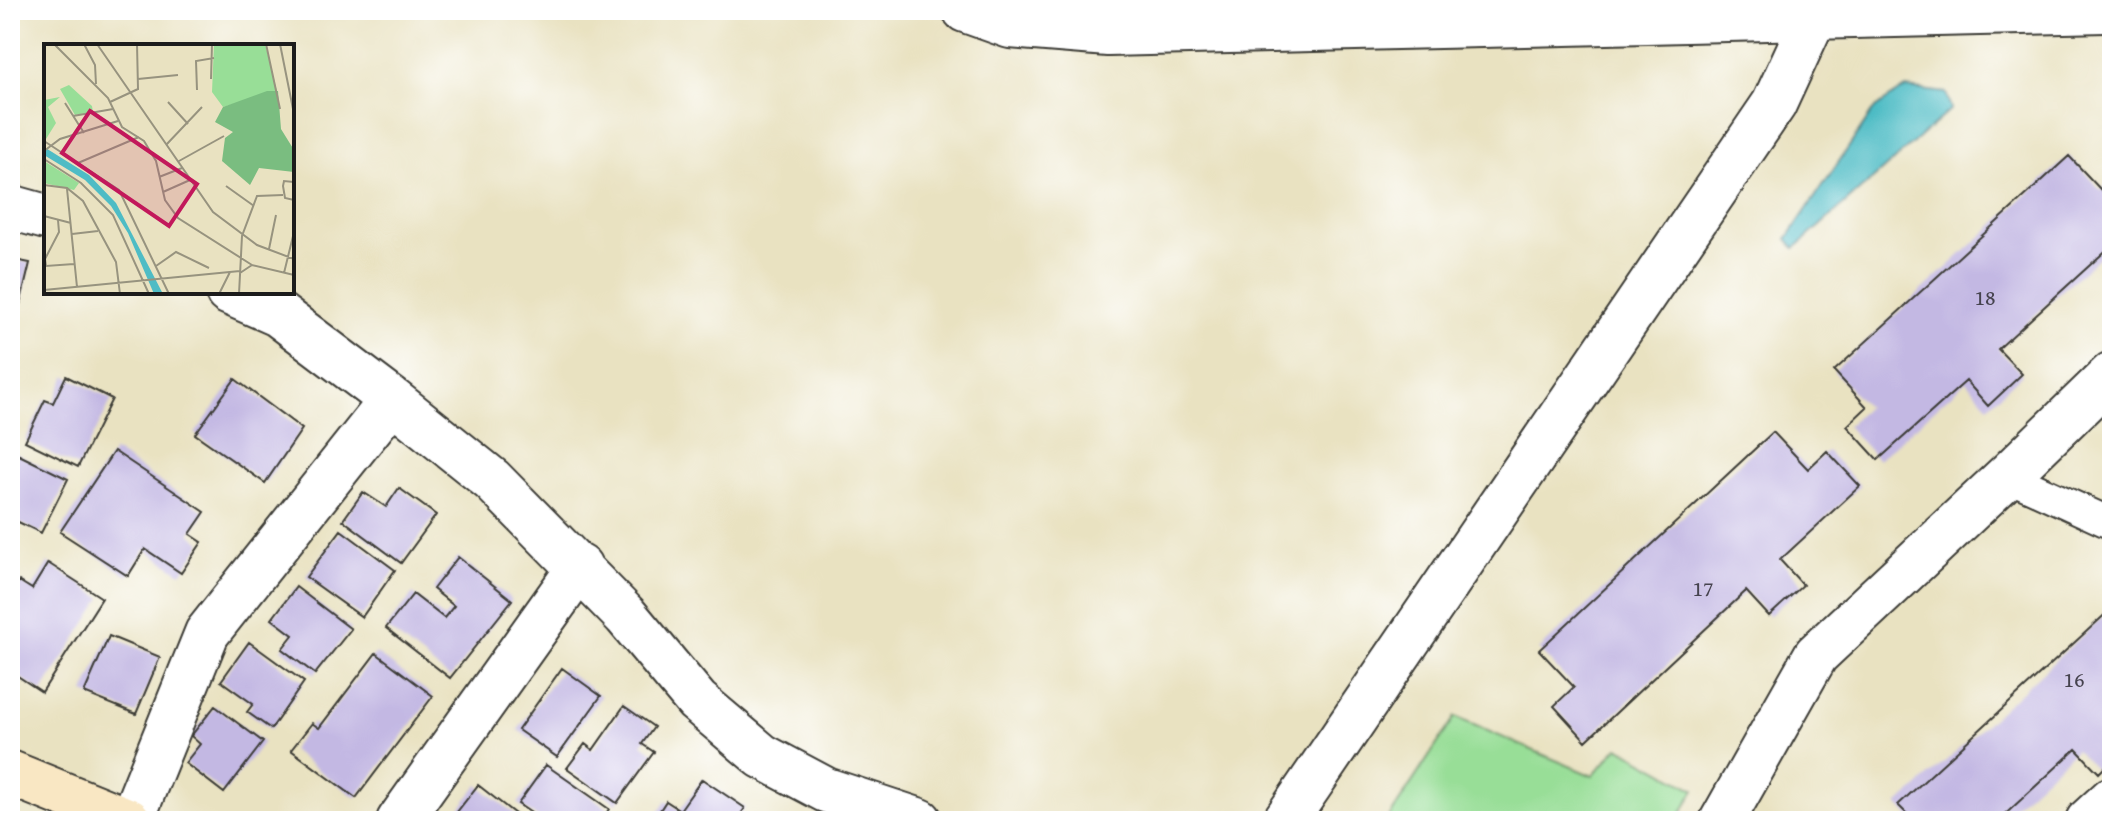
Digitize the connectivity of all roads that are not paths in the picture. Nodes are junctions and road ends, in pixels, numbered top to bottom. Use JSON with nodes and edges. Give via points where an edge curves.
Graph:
{"nodes":[{"id":1,"x":965,"y":10,"type":"edge"},
{"id":2,"x":2105,"y":10,"type":"edge"},
{"id":3,"x":1815,"y":15,"type":"junction"},
{"id":4,"x":10,"y":207,"type":"edge"},
{"id":5,"x":44,"y":216,"type":"edge"},
{"id":6,"x":233,"y":294,"type":"edge"},
{"id":7,"x":2112,"y":374,"type":"edge"},
{"id":8,"x":392,"y":400,"type":"junction"},
{"id":9,"x":2007,"y":476,"type":"junction"},
{"id":10,"x":2112,"y":524,"type":"edge"},
{"id":11,"x":580,"y":567,"type":"junction"},
{"id":12,"x":10,"y":773,"type":"edge"},
{"id":13,"x":2112,"y":799,"type":"edge"},
{"id":14,"x":903,"y":818,"type":"edge"},
{"id":15,"x":130,"y":821,"type":"edge"},
{"id":16,"x":399,"y":821,"type":"edge"},
{"id":17,"x":1285,"y":821,"type":"edge"},
{"id":18,"x":1722,"y":821,"type":"edge"},
{"id":19,"x":2088,"y":821,"type":"edge"}],
"edges":[{"from":1,"to":3,"type":"street","via":[[1010,26],[1108,34]]},
{"from":2,"to":3,"type":"street"},
{"from":3,"to":17,"type":"street","via":[[1774,104]]},
{"from":4,"to":5,"type":"street"},
{"from":6,"to":8,"type":"street","via":[[278,314]]},
{"from":7,"to":9,"type":"street"},
{"from":8,"to":11,"type":"street","via":[[492,480]]},
{"from":8,"to":15,"type":"street","via":[[207,633]]},
{"from":9,"to":10,"type":"lane"},
{"from":9,"to":18,"type":"street","via":[[1816,655]]},
{"from":11,"to":14,"type":"street","via":[[697,701],[762,756],[826,790]]},
{"from":11,"to":16,"type":"street"},
{"from":12,"to":15,"type":"main road"},
{"from":13,"to":19,"type":"street"}]}
